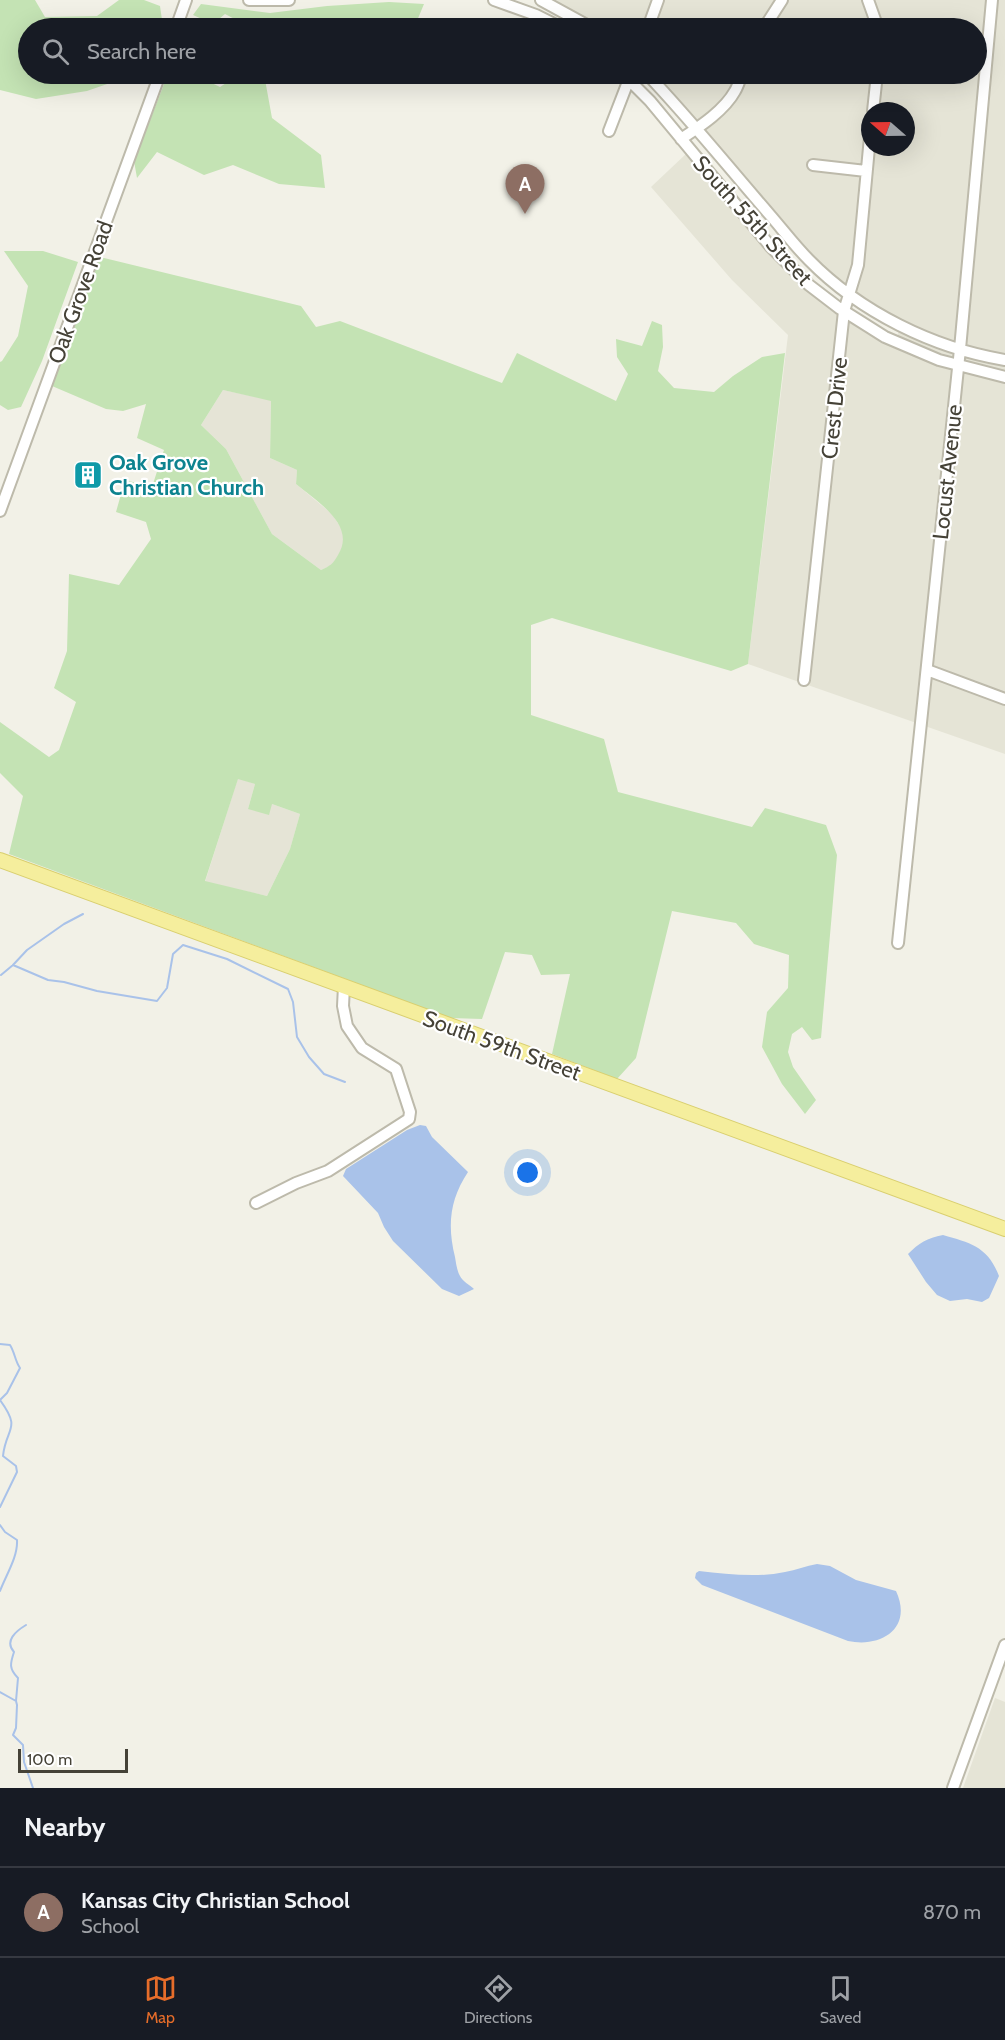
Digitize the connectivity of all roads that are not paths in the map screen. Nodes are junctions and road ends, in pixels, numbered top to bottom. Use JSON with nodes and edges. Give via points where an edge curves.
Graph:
{"nodes":[{"id":1,"x":186,"y":0,"type":"edge"},
{"id":2,"x":249,"y":0,"type":"edge"},
{"id":3,"x":288,"y":0,"type":"edge"},
{"id":4,"x":494,"y":0,"type":"edge"},
{"id":5,"x":541,"y":0,"type":"edge"},
{"id":6,"x":658,"y":0,"type":"edge"},
{"id":7,"x":782,"y":0,"type":"edge"},
{"id":8,"x":868,"y":0,"type":"edge"},
{"id":9,"x":992,"y":0,"type":"edge"},
{"id":10,"x":180,"y":18,"type":"edge"},
{"id":11,"x":542,"y":18,"type":"edge"},
{"id":12,"x":574,"y":18,"type":"edge"},
{"id":13,"x":652,"y":18,"type":"edge"},
{"id":14,"x":770,"y":18,"type":"edge"},
{"id":15,"x":874,"y":18,"type":"edge"},
{"id":16,"x":987,"y":55,"type":"edge"},
{"id":17,"x":156,"y":84,"type":"edge"},
{"id":18,"x":625,"y":84,"type":"edge"},
{"id":19,"x":635,"y":84,"type":"edge"},
{"id":20,"x":656,"y":84,"type":"edge"},
{"id":21,"x":738,"y":84,"type":"edge"},
{"id":22,"x":876,"y":84,"type":"edge"},
{"id":23,"x":984,"y":84,"type":"edge"},
{"id":24,"x":874,"y":102,"type":"edge"},
{"id":25,"x":696,"y":129,"type":"junction"},
{"id":26,"x":609,"y":131,"type":"dead end"},
{"id":27,"x":681,"y":139,"type":"junction"},
{"id":28,"x":868,"y":156,"type":"edge"},
{"id":29,"x":813,"y":165,"type":"dead end"},
{"id":30,"x":866,"y":171,"type":"junction"},
{"id":31,"x":849,"y":294,"type":"junction"},
{"id":32,"x":844,"y":311,"type":"junction"},
{"id":33,"x":960,"y":349,"type":"junction"},
{"id":34,"x":1005,"y":360,"type":"edge"},
{"id":35,"x":958,"y":365,"type":"junction"},
{"id":36,"x":1005,"y":377,"type":"edge"},
{"id":37,"x":0,"y":511,"type":"edge"},
{"id":38,"x":927,"y":670,"type":"junction"},
{"id":39,"x":804,"y":680,"type":"dead end"},
{"id":40,"x":1005,"y":699,"type":"edge"},
{"id":41,"x":0,"y":860,"type":"edge"},
{"id":42,"x":898,"y":943,"type":"dead end"},
{"id":43,"x":344,"y":986,"type":"junction"},
{"id":44,"x":256,"y":1203,"type":"dead end"},
{"id":45,"x":1005,"y":1229,"type":"edge"},
{"id":46,"x":1005,"y":1645,"type":"edge"},
{"id":47,"x":953,"y":1788,"type":"edge"}],
"edges":[{"from":1,"to":10,"type":"street"},
{"from":2,"to":3,"type":"street"},
{"from":4,"to":11,"type":"street"},
{"from":5,"to":12,"type":"street"},
{"from":6,"to":13,"type":"street"},
{"from":7,"to":14,"type":"street"},
{"from":8,"to":15,"type":"street"},
{"from":9,"to":16,"type":"street","name":"Locust Avenue"},
{"from":17,"to":37,"type":"street","name":"Oak Grove Road"},
{"from":18,"to":26,"type":"street"},
{"from":19,"to":27,"type":"street","name":"South 55th Street"},
{"from":20,"to":25,"type":"street","name":"South 55th Street"},
{"from":21,"to":25,"type":"street","via":[[728,100]]},
{"from":22,"to":24,"type":"street"},
{"from":23,"to":33,"type":"street","name":"Locust Avenue"},
{"from":25,"to":27,"type":"street"},
{"from":25,"to":31,"type":"street","name":"South 55th Street","via":[[809,260]]},
{"from":27,"to":32,"type":"street","name":"South 55th Street","via":[[788,266]]},
{"from":28,"to":30,"type":"street","name":"Crest Drive"},
{"from":29,"to":30,"type":"street"},
{"from":30,"to":31,"type":"street","name":"Crest Drive","via":[[858,266]]},
{"from":31,"to":32,"type":"street","name":"Crest Drive"},
{"from":31,"to":33,"type":"street","name":"South 55th Street","via":[[893,321]]},
{"from":32,"to":35,"type":"street","name":"South 55th Street","via":[[885,337]]},
{"from":32,"to":39,"type":"street","name":"Crest Drive"},
{"from":33,"to":34,"type":"street","name":"South 55th Street"},
{"from":33,"to":35,"type":"street","name":"Locust Avenue"},
{"from":35,"to":36,"type":"street","name":"South 55th Street"},
{"from":35,"to":38,"type":"street","name":"Locust Avenue"},
{"from":38,"to":40,"type":"street"},
{"from":38,"to":42,"type":"street","name":"Locust Avenue"},
{"from":41,"to":43,"type":"main road","name":"South 59th Street"},
{"from":43,"to":44,"type":"street","via":[[347,1026],[362,1048],[396,1069],[409,1119],[328,1172]]},
{"from":43,"to":45,"type":"main road","name":"South 59th Street"},
{"from":46,"to":47,"type":"street"}]}
